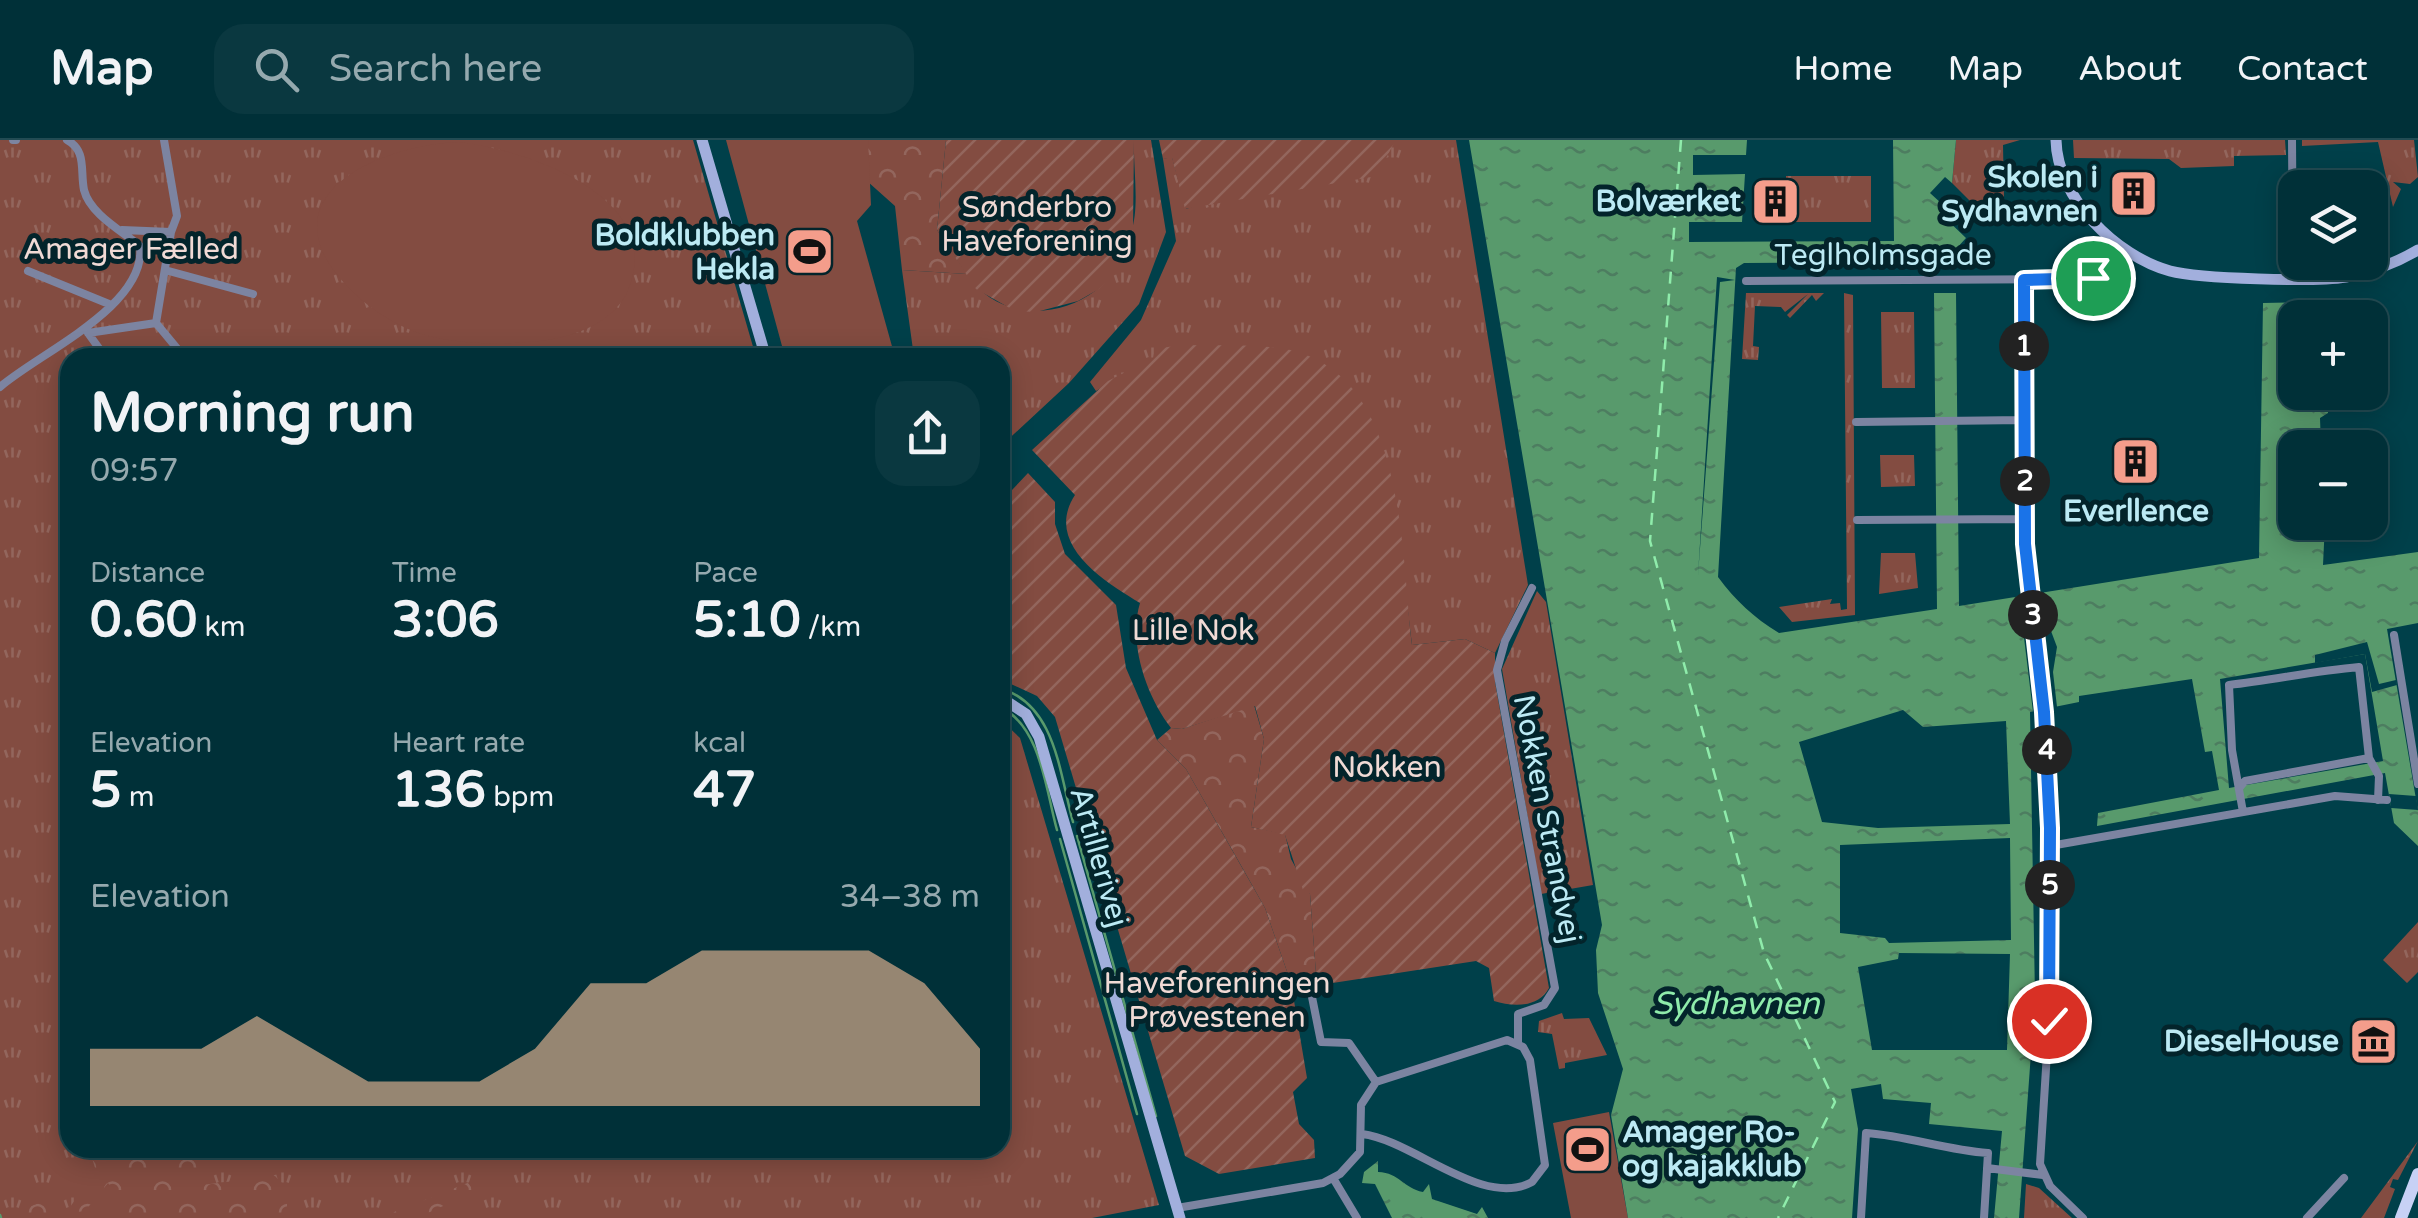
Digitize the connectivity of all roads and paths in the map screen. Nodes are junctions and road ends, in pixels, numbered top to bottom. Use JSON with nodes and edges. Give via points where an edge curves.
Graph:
{"nodes":[{"id":1,"x":66,"y":140,"type":"edge"},
{"id":2,"x":164,"y":140,"type":"edge"},
{"id":3,"x":702,"y":140,"type":"edge"},
{"id":4,"x":2056,"y":140,"type":"edge"},
{"id":5,"x":2292,"y":140,"type":"edge"},
{"id":6,"x":2292,"y":170,"type":"edge"},
{"id":7,"x":121,"y":230,"type":"junction"},
{"id":8,"x":171,"y":232,"type":"junction"},
{"id":9,"x":2128,"y":250,"type":"junction"},
{"id":10,"x":2418,"y":250,"type":"edge"},
{"id":11,"x":2388,"y":264,"type":"edge"},
{"id":12,"x":165,"y":270,"type":"junction"},
{"id":13,"x":28,"y":271,"type":"dead end"},
{"id":14,"x":2278,"y":277,"type":"edge"},
{"id":15,"x":2024,"y":280,"type":"junction"},
{"id":16,"x":1746,"y":281,"type":"dead end"},
{"id":17,"x":252,"y":294,"type":"dead end"},
{"id":18,"x":110,"y":304,"type":"junction"},
{"id":19,"x":156,"y":323,"type":"junction"},
{"id":20,"x":86,"y":330,"type":"junction"},
{"id":21,"x":99,"y":348,"type":"edge"},
{"id":22,"x":177,"y":348,"type":"edge"},
{"id":23,"x":763,"y":348,"type":"edge"},
{"id":24,"x":2,"y":385,"type":"edge"},
{"id":25,"x":2024,"y":420,"type":"junction"},
{"id":26,"x":1856,"y":422,"type":"dead end"},
{"id":27,"x":2025,"y":519,"type":"junction"},
{"id":28,"x":1857,"y":520,"type":"dead end"},
{"id":29,"x":1532,"y":588,"type":"dead end"},
{"id":30,"x":2394,"y":635,"type":"dead end"},
{"id":31,"x":1010,"y":704,"type":"edge"},
{"id":32,"x":2372,"y":760,"type":"junction"},
{"id":33,"x":2418,"y":784,"type":"edge"},
{"id":34,"x":2240,"y":787,"type":"junction"},
{"id":35,"x":2243,"y":812,"type":"junction"},
{"id":36,"x":2050,"y":846,"type":"junction"},
{"id":37,"x":1311,"y":992,"type":"dead end"},
{"id":38,"x":1518,"y":1043,"type":"junction"},
{"id":39,"x":1376,"y":1082,"type":"junction"},
{"id":40,"x":1362,"y":1134,"type":"junction"},
{"id":41,"x":1992,"y":1169,"type":"junction"},
{"id":42,"x":2044,"y":1174,"type":"junction"},
{"id":43,"x":2418,"y":1174,"type":"edge"},
{"id":44,"x":1333,"y":1178,"type":"junction"},
{"id":45,"x":2344,"y":1178,"type":"dead end"},
{"id":46,"x":1178,"y":1213,"type":"edge"},
{"id":47,"x":1357,"y":1218,"type":"edge"},
{"id":48,"x":1861,"y":1218,"type":"edge"},
{"id":49,"x":1984,"y":1218,"type":"edge"},
{"id":50,"x":2083,"y":1218,"type":"edge"},
{"id":51,"x":2307,"y":1218,"type":"edge"},
{"id":52,"x":2401,"y":1218,"type":"edge"}],
"edges":[{"from":1,"to":7,"type":"street","via":[[81,154],[85,193]]},
{"from":2,"to":8,"type":"street","via":[[177,216]]},
{"from":3,"to":23,"type":"street"},
{"from":4,"to":9,"type":"street","via":[[2072,193]]},
{"from":5,"to":6,"type":"street"},
{"from":7,"to":8,"type":"street"},
{"from":7,"to":18,"type":"street","via":[[140,246],[142,261],[136,279]]},
{"from":8,"to":12,"type":"street"},
{"from":9,"to":14,"type":"street","via":[[2185,274]]},
{"from":9,"to":15,"type":"street","name":"Teglholmsgade","via":[[2093,278]]},
{"from":10,"to":11,"type":"street"},
{"from":12,"to":17,"type":"street"},
{"from":12,"to":19,"type":"street"},
{"from":13,"to":18,"type":"street"},
{"from":15,"to":16,"type":"street","name":"Teglholmsgade"},
{"from":15,"to":25,"type":"street"},
{"from":18,"to":20,"type":"street"},
{"from":19,"to":20,"type":"street"},
{"from":19,"to":22,"type":"street"},
{"from":20,"to":21,"type":"street"},
{"from":20,"to":24,"type":"street"},
{"from":25,"to":26,"type":"street"},
{"from":25,"to":27,"type":"street"},
{"from":27,"to":28,"type":"street"},
{"from":27,"to":36,"type":"street"},
{"from":29,"to":38,"type":"street","name":"Nokken Strandvej","via":[[1498,670],[1555,988],[1549,1002],[1518,1014]]},
{"from":30,"to":33,"type":"street"},
{"from":31,"to":46,"type":"street","name":"Artillerivej","via":[[1026,714],[1039,737]]},
{"from":32,"to":34,"type":"street"},
{"from":32,"to":34,"type":"street","via":[[2358,667],[2229,685]]},
{"from":32,"to":35,"type":"street","via":[[2383,800],[2335,796]]},
{"from":34,"to":35,"type":"street"},
{"from":35,"to":36,"type":"street"},
{"from":36,"to":42,"type":"street"},
{"from":37,"to":39,"type":"street","via":[[1321,1042],[1350,1043]]},
{"from":38,"to":39,"type":"street","via":[[1501,1041]]},
{"from":38,"to":40,"type":"street","via":[[1530,1060],[1545,1153],[1546,1164],[1532,1182],[1516,1189],[1481,1183],[1396,1142]]},
{"from":39,"to":40,"type":"street","via":[[1362,1105]]},
{"from":40,"to":44,"type":"street","via":[[1357,1156]]},
{"from":41,"to":42,"type":"street"},
{"from":41,"to":48,"type":"street","via":[[1988,1153],[1866,1133]]},
{"from":41,"to":49,"type":"street"},
{"from":42,"to":50,"type":"street"},
{"from":43,"to":52,"type":"main road"},
{"from":44,"to":46,"type":"street"},
{"from":44,"to":47,"type":"street"},
{"from":45,"to":51,"type":"street"}]}
